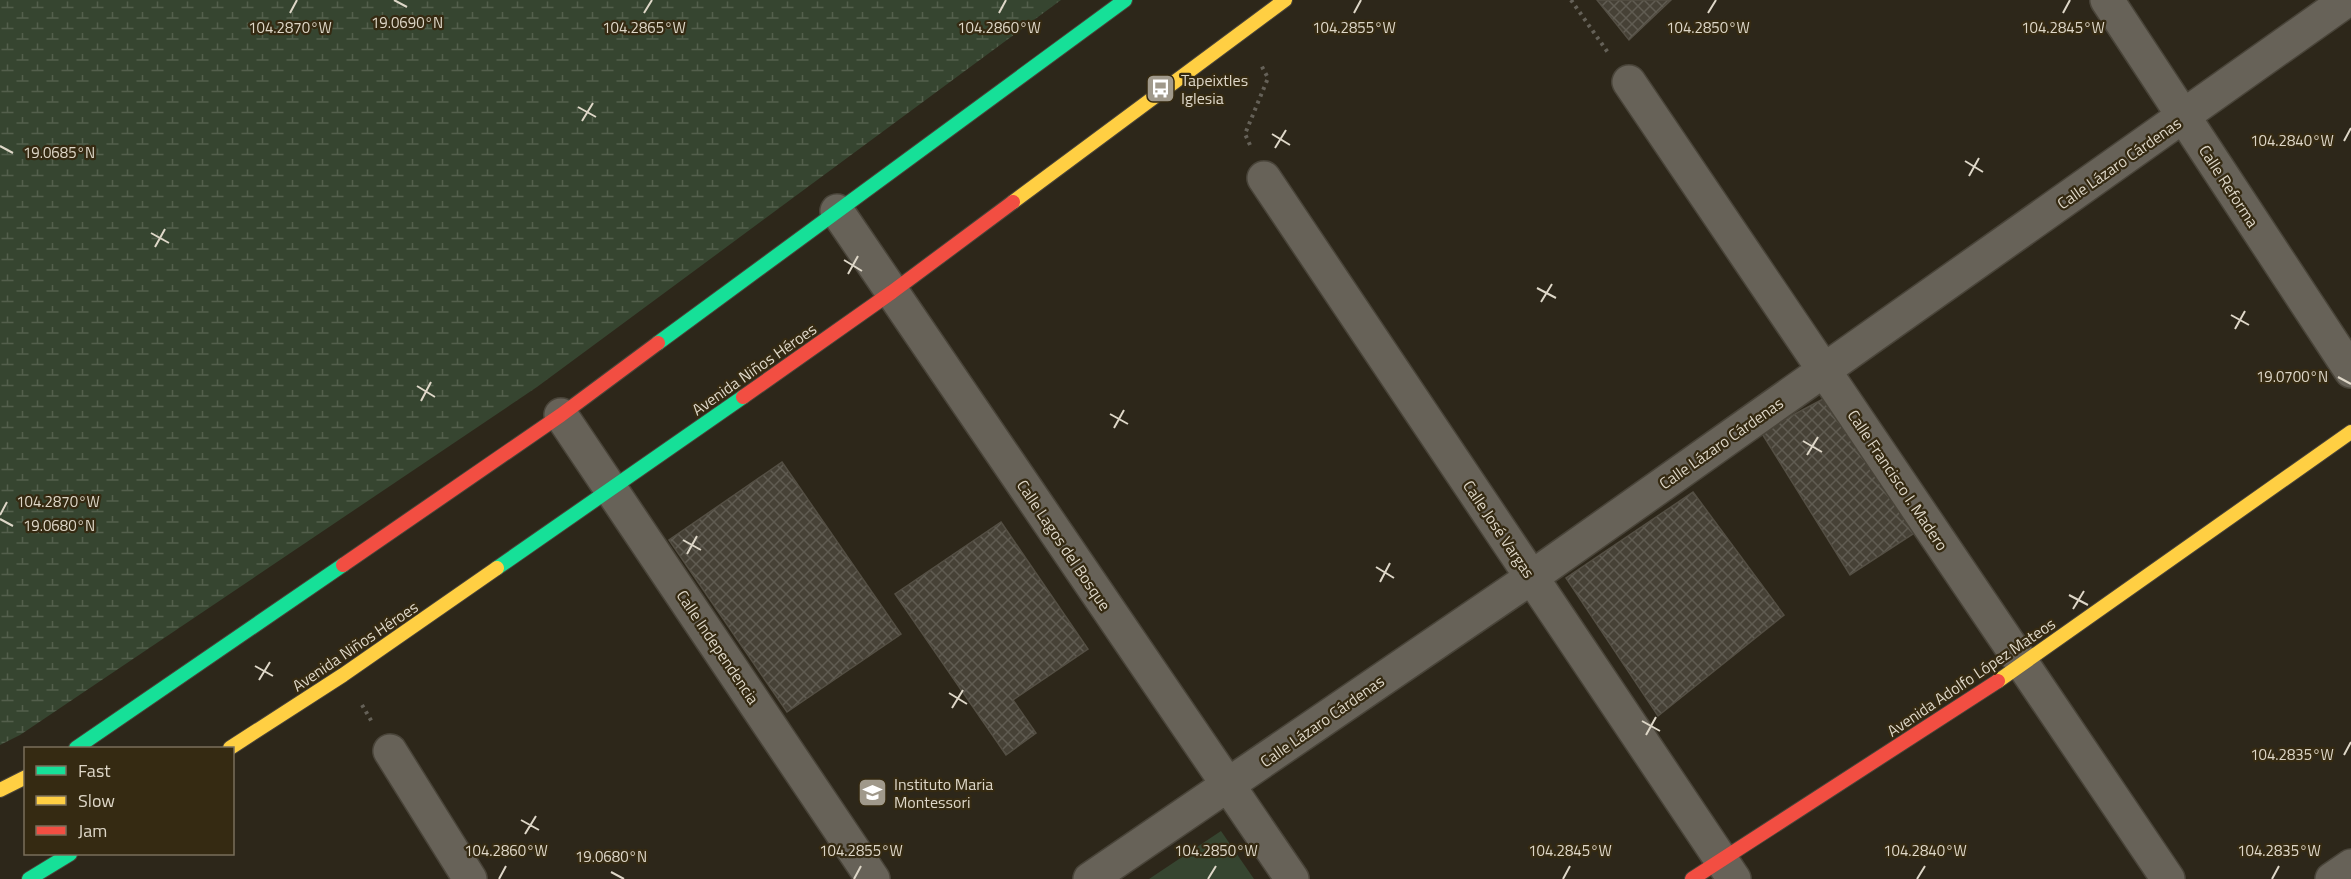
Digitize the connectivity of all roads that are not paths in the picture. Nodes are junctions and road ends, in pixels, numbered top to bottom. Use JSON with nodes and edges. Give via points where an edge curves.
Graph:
{"nodes":[{"id":1,"x":1125,"y":0,"type":"edge"},
{"id":2,"x":1285,"y":0,"type":"edge"},
{"id":3,"x":2107,"y":0,"type":"edge"},
{"id":4,"x":2347,"y":0,"type":"edge"},
{"id":5,"x":1629,"y":82,"type":"road end"},
{"id":6,"x":2184,"y":117,"type":"junction"},
{"id":7,"x":1264,"y":178,"type":"road end"},
{"id":8,"x":837,"y":211,"type":"junction"},
{"id":9,"x":892,"y":292,"type":"junction"},
{"id":10,"x":1824,"y":371,"type":"junction"},
{"id":11,"x":2351,"y":371,"type":"edge"},
{"id":12,"x":561,"y":415,"type":"junction"},
{"id":13,"x":2351,"y":432,"type":"edge"},
{"id":14,"x":612,"y":489,"type":"junction"},
{"id":15,"x":1532,"y":577,"type":"junction"},
{"id":16,"x":2023,"y":665,"type":"junction"},
{"id":17,"x":77,"y":747,"type":"edge"},
{"id":18,"x":232,"y":747,"type":"edge"},
{"id":19,"x":390,"y":751,"type":"road end"},
{"id":20,"x":24,"y":778,"type":"edge"},
{"id":21,"x":1228,"y":785,"type":"junction"},
{"id":22,"x":0,"y":790,"type":"edge"},
{"id":23,"x":69,"y":855,"type":"edge"},
{"id":24,"x":2351,"y":866,"type":"edge"},
{"id":25,"x":1727,"y":869,"type":"edge"},
{"id":26,"x":456,"y":874,"type":"edge"},
{"id":27,"x":35,"y":878,"type":"edge"},
{"id":28,"x":873,"y":879,"type":"edge"},
{"id":29,"x":1090,"y":879,"type":"edge"},
{"id":30,"x":1292,"y":879,"type":"edge"},
{"id":31,"x":1692,"y":879,"type":"edge"},
{"id":32,"x":2168,"y":879,"type":"edge"},
{"id":33,"x":2332,"y":879,"type":"edge"}],
"edges":[{"from":1,"to":8,"type":"main road"},
{"from":2,"to":9,"type":"main road","name":"Avenida Niños Héroes"},
{"from":3,"to":6,"type":"street","name":"Calle Reforma"},
{"from":4,"to":6,"type":"street","name":"Calle Lázaro Cárdenas"},
{"from":5,"to":10,"type":"street","name":"Calle Francisco I. Madero"},
{"from":6,"to":10,"type":"street","name":"Calle Lázaro Cárdenas"},
{"from":6,"to":11,"type":"street","name":"Calle Reforma"},
{"from":7,"to":15,"type":"street","name":"Calle José Vargas"},
{"from":8,"to":9,"type":"street","name":"Calle Lagos del Bosque"},
{"from":8,"to":12,"type":"main road"},
{"from":9,"to":14,"type":"main road","name":"Avenida Niños Héroes"},
{"from":9,"to":21,"type":"street","name":"Calle Lagos del Bosque"},
{"from":10,"to":15,"type":"street","name":"Calle Lázaro Cárdenas"},
{"from":10,"to":16,"type":"street","name":"Calle Francisco I. Madero"},
{"from":12,"to":14,"type":"street","name":"Calle Independencia"},
{"from":12,"to":17,"type":"main road"},
{"from":13,"to":16,"type":"main road","name":"Avenida Adolfo López Mateos"},
{"from":14,"to":18,"type":"main road","name":"Avenida Niños Héroes"},
{"from":14,"to":28,"type":"street","name":"Calle Independencia"},
{"from":15,"to":21,"type":"street","name":"Calle Lázaro Cárdenas"},
{"from":15,"to":25,"type":"street","name":"Calle José Vargas"},
{"from":16,"to":25,"type":"main road","name":"Avenida Adolfo López Mateos"},
{"from":16,"to":32,"type":"street","name":"Calle Francisco I. Madero"},
{"from":19,"to":26,"type":"street"},
{"from":20,"to":22,"type":"main road"},
{"from":21,"to":29,"type":"street","name":"Calle Lázaro Cárdenas"},
{"from":21,"to":30,"type":"street","name":"Calle Lagos del Bosque"},
{"from":23,"to":27,"type":"main road"},
{"from":24,"to":33,"type":"street"},
{"from":25,"to":31,"type":"main road","name":"Avenida Adolfo López Mateos"}]}
